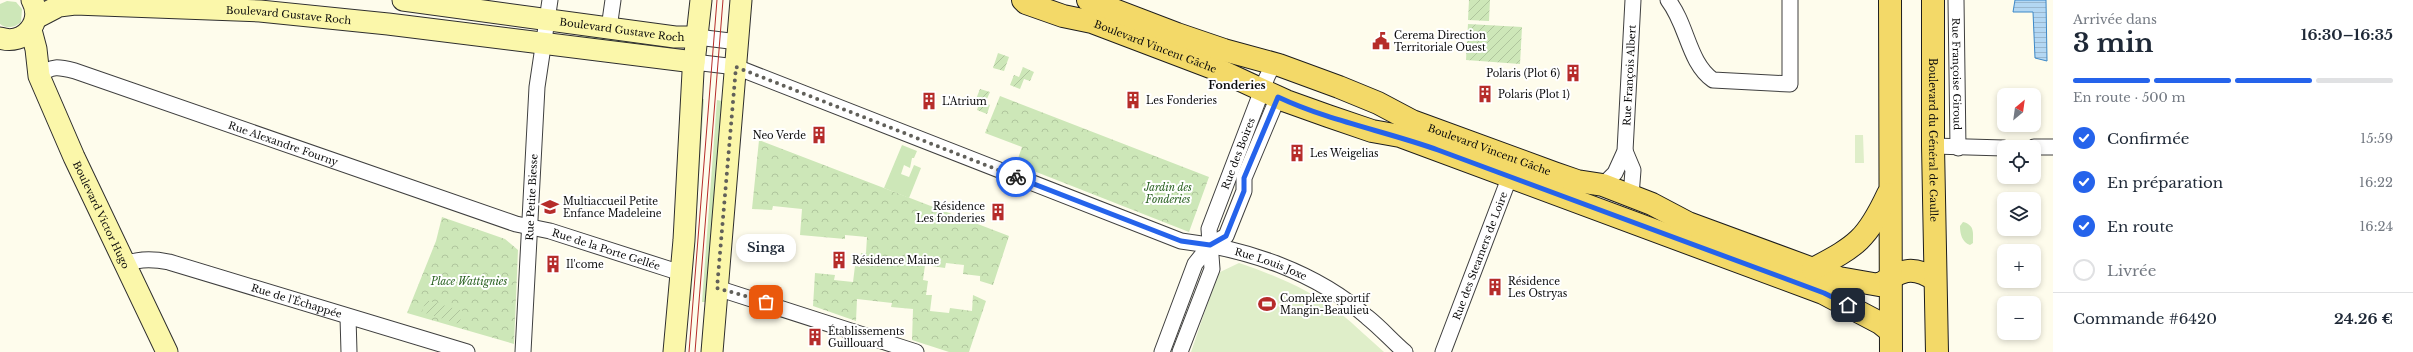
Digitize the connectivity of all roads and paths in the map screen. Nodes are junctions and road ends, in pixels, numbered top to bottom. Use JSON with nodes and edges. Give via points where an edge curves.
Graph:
{"nodes":[{"id":1,"x":613,"y":0,"type":"edge"},
{"id":2,"x":700,"y":0,"type":"edge"},
{"id":3,"x":741,"y":0,"type":"edge"},
{"id":4,"x":1023,"y":0,"type":"edge"},
{"id":5,"x":1088,"y":0,"type":"edge"},
{"id":6,"x":1633,"y":0,"type":"edge"},
{"id":7,"x":1668,"y":0,"type":"edge"},
{"id":8,"x":1790,"y":0,"type":"edge"},
{"id":9,"x":1890,"y":0,"type":"edge"},
{"id":10,"x":1934,"y":0,"type":"edge"},
{"id":11,"x":1956,"y":0,"type":"edge"},
{"id":12,"x":408,"y":1,"type":"edge"},
{"id":13,"x":548,"y":10,"type":"edge"},
{"id":14,"x":33,"y":16,"type":"edge"},
{"id":15,"x":411,"y":27,"type":"junction"},
{"id":16,"x":609,"y":28,"type":"junction"},
{"id":17,"x":697,"y":37,"type":"junction"},
{"id":18,"x":4,"y":39,"type":"edge"},
{"id":19,"x":738,"y":42,"type":"junction"},
{"id":20,"x":543,"y":44,"type":"junction"},
{"id":21,"x":694,"y":62,"type":"junction"},
{"id":22,"x":1274,"y":64,"type":"junction"},
{"id":23,"x":736,"y":67,"type":"junction"},
{"id":24,"x":39,"y":76,"type":"junction"},
{"id":25,"x":1270,"y":94,"type":"junction"},
{"id":26,"x":1933,"y":146,"type":"junction"},
{"id":27,"x":2041,"y":147,"type":"edge"},
{"id":28,"x":2053,"y":147,"type":"edge"},
{"id":29,"x":1958,"y":148,"type":"junction"},
{"id":30,"x":1997,"y":148,"type":"edge"},
{"id":31,"x":1625,"y":151,"type":"junction"},
{"id":32,"x":1513,"y":168,"type":"junction"},
{"id":33,"x":1603,"y":185,"type":"junction"},
{"id":34,"x":1891,"y":189,"type":"junction"},
{"id":35,"x":1631,"y":196,"type":"junction"},
{"id":36,"x":530,"y":228,"type":"junction"},
{"id":37,"x":1210,"y":245,"type":"junction"},
{"id":38,"x":126,"y":264,"type":"junction"},
{"id":39,"x":1813,"y":270,"type":"junction"},
{"id":40,"x":681,"y":273,"type":"junction"},
{"id":41,"x":1891,"y":275,"type":"junction"},
{"id":42,"x":1935,"y":280,"type":"junction"},
{"id":43,"x":717,"y":288,"type":"junction"},
{"id":44,"x":348,"y":317,"type":"junction"},
{"id":45,"x":1890,"y":341,"type":"edge"},
{"id":46,"x":167,"y":352,"type":"edge"},
{"id":47,"x":349,"y":352,"type":"edge"},
{"id":48,"x":467,"y":352,"type":"edge"},
{"id":49,"x":523,"y":352,"type":"edge"},
{"id":50,"x":674,"y":352,"type":"edge"},
{"id":51,"x":712,"y":352,"type":"edge"},
{"id":52,"x":916,"y":352,"type":"edge"},
{"id":53,"x":1162,"y":352,"type":"edge"},
{"id":54,"x":1180,"y":352,"type":"edge"},
{"id":55,"x":1405,"y":352,"type":"edge"},
{"id":56,"x":1443,"y":352,"type":"edge"},
{"id":57,"x":1937,"y":352,"type":"edge"}],
"edges":[{"from":1,"to":16,"type":"street"},
{"from":2,"to":17,"type":"main road"},
{"from":3,"to":19,"type":"main road"},
{"from":4,"to":25,"type":"main road","name":"Boulevard Vincent Gâche","via":[[1063,16],[1092,22],[1221,71]]},
{"from":5,"to":22,"type":"main road","name":"Boulevard Vincent Gâche","via":[[1224,50]]},
{"from":6,"to":31,"type":"street","name":"Rue François Albert"},
{"from":7,"to":8,"type":"street","via":[[1689,38],[1695,60],[1703,73],[1713,80],[1790,84]]},
{"from":9,"to":34,"type":"main road"},
{"from":10,"to":26,"type":"main road","name":"Boulevard du Général de Gaulle"},
{"from":11,"to":29,"type":"street","name":"Rue Françoise Giroud"},
{"from":12,"to":13,"type":"main road","name":"Boulevard Gustave Roch"},
{"from":12,"to":15,"type":"main road"},
{"from":13,"to":16,"type":"main road","name":"Boulevard Gustave Roch"},
{"from":13,"to":20,"type":"street","name":"Boulevard Gustave Roch"},
{"from":14,"to":15,"type":"main road","name":"Boulevard Gustave Roch","via":[[59,6],[75,4],[260,11]]},
{"from":14,"to":18,"type":"main road","name":"Boulevard Gustave Roch","via":[[18,39]]},
{"from":14,"to":24,"type":"main road","name":"Boulevard Victor Hugo"},
{"from":15,"to":20,"type":"main road","name":"Boulevard Gustave Roch"},
{"from":16,"to":17,"type":"main road","name":"Boulevard Gustave Roch","via":[[675,37]]},
{"from":17,"to":19,"type":"street"},
{"from":17,"to":21,"type":"main road"},
{"from":18,"to":24,"type":"main road","name":"Boulevard Victor Hugo"},
{"from":19,"to":23,"type":"main road"},
{"from":20,"to":21,"type":"main road","name":"Boulevard Gustave Roch"},
{"from":20,"to":36,"type":"street","name":"Rue Petite Biesse","via":[[537,87]]},
{"from":21,"to":23,"type":"street","name":"Rue Louis Joxe"},
{"from":21,"to":40,"type":"main road"},
{"from":22,"to":25,"type":"street","name":"Rue des Boires"},
{"from":22,"to":32,"type":"main road","name":"Boulevard Vincent Gâche","via":[[1378,103]]},
{"from":23,"to":37,"type":"street","name":"Rue Louis Joxe","via":[[1181,241]]},
{"from":23,"to":43,"type":"main road"},
{"from":24,"to":36,"type":"street","name":"Rue Alexandre Fourny","via":[[48,68],[56,66],[75,71]]},
{"from":24,"to":38,"type":"main road","name":"Boulevard Victor Hugo","via":[[74,157]]},
{"from":25,"to":32,"type":"main road","name":"Boulevard Vincent Gâche","via":[[1372,131],[1400,136]]},
{"from":25,"to":37,"type":"street","name":"Rue des Boires","via":[[1236,178],[1210,228]]},
{"from":26,"to":29,"type":"street"},
{"from":26,"to":42,"type":"main road","name":"Boulevard du Général de Gaulle"},
{"from":27,"to":28,"type":"street"},
{"from":29,"to":30,"type":"street"},
{"from":31,"to":33,"type":"street","name":"Rue François Albert","via":[[1615,173]]},
{"from":31,"to":35,"type":"street","name":"Rue François Albert","via":[[1632,170]]},
{"from":32,"to":33,"type":"main road","name":"Boulevard Vincent Gâche"},
{"from":32,"to":45,"type":"main road","name":"Boulevard Vincent Gâche","via":[[1824,293],[1880,323]]},
{"from":32,"to":56,"type":"street","name":"Rue des Steamers de Loire"},
{"from":33,"to":35,"type":"main road","name":"Boulevard Vincent Gâche"},
{"from":34,"to":39,"type":"main road","via":[[1873,223],[1857,244]]},
{"from":34,"to":41,"type":"main road"},
{"from":35,"to":39,"type":"main road","name":"Boulevard Vincent Gâche","via":[[1688,223]]},
{"from":36,"to":40,"type":"street","name":"Rue de la Porte Gellée","via":[[550,231]]},
{"from":36,"to":49,"type":"street","name":"Rue Petite Biesse"},
{"from":37,"to":53,"type":"street","via":[[1195,264]]},
{"from":37,"to":54,"type":"street","name":"Rue des Boires","via":[[1212,269]]},
{"from":37,"to":55,"type":"street","name":"Rue Louis Joxe","via":[[1246,253],[1322,285],[1368,317]]},
{"from":38,"to":44,"type":"street","name":"Rue de l'Échappée","via":[[135,260],[156,259],[169,262]]},
{"from":38,"to":46,"type":"main road","name":"Boulevard Victor Hugo"},
{"from":39,"to":41,"type":"main road","name":"Boulevard Vincent Gâche","via":[[1839,278],[1879,285]]},
{"from":40,"to":50,"type":"main road"},
{"from":41,"to":42,"type":"main road","via":[[1901,271],[1912,271],[1926,274]]},
{"from":41,"to":45,"type":"main road"},
{"from":42,"to":57,"type":"main road","name":"Boulevard du Général de Gaulle"},
{"from":43,"to":51,"type":"main road"},
{"from":43,"to":52,"type":"street"},
{"from":44,"to":47,"type":"street"},
{"from":44,"to":48,"type":"street","name":"Rue de l'Échappée"}]}
